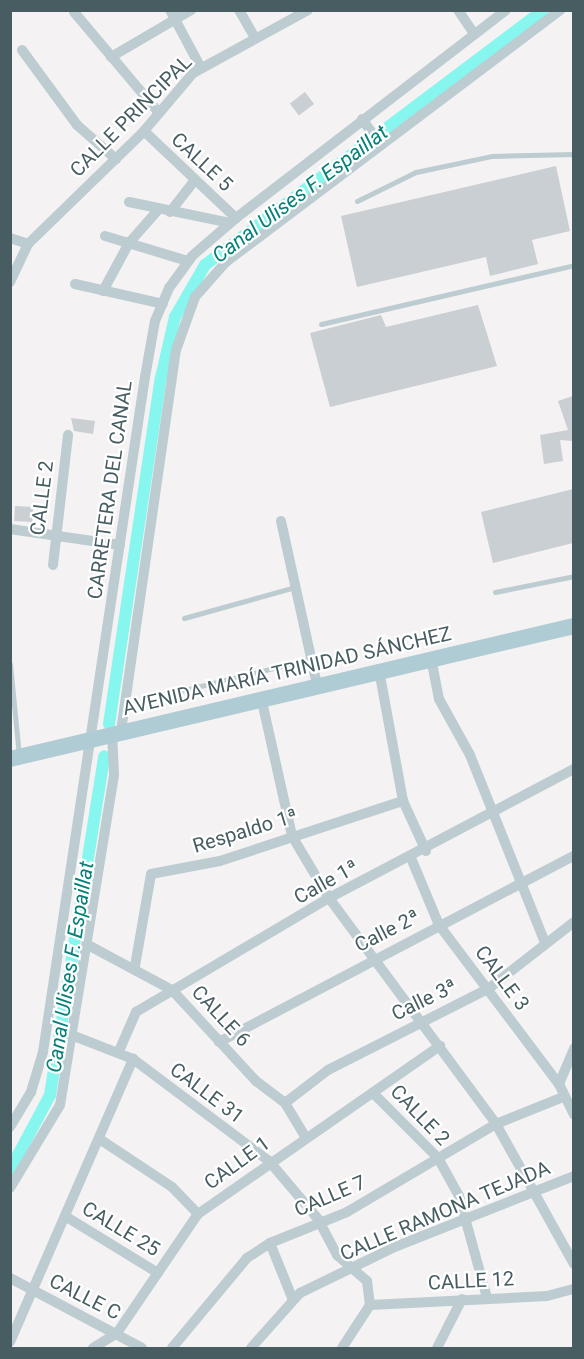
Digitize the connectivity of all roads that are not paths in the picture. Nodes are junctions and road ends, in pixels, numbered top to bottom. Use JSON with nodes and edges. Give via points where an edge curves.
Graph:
{"nodes":[{"id":1,"x":191,"y":10,"type":"edge"},
{"id":2,"x":238,"y":10,"type":"edge"},
{"id":3,"x":458,"y":10,"type":"edge"},
{"id":4,"x":506,"y":10,"type":"edge"},
{"id":5,"x":561,"y":10,"type":"edge"},
{"id":6,"x":74,"y":12,"type":"edge"},
{"id":7,"x":302,"y":12,"type":"edge"},
{"id":8,"x":172,"y":15,"type":"edge"},
{"id":9,"x":474,"y":34,"type":"junction"},
{"id":10,"x":255,"y":38,"type":"junction"},
{"id":11,"x":22,"y":50,"type":"dead end"},
{"id":12,"x":111,"y":57,"type":"junction"},
{"id":13,"x":201,"y":68,"type":"junction"},
{"id":14,"x":159,"y":113,"type":"junction"},
{"id":15,"x":365,"y":123,"type":"junction"},
{"id":16,"x":144,"y":131,"type":"junction"},
{"id":17,"x":379,"y":142,"type":"junction"},
{"id":18,"x":573,"y":154,"type":"edge"},
{"id":19,"x":116,"y":159,"type":"junction"},
{"id":20,"x":195,"y":180,"type":"junction"},
{"id":21,"x":357,"y":201,"type":"dead end"},
{"id":22,"x":129,"y":202,"type":"dead end"},
{"id":23,"x":164,"y":212,"type":"junction"},
{"id":24,"x":233,"y":221,"type":"junction"},
{"id":25,"x":105,"y":236,"type":"dead end"},
{"id":26,"x":10,"y":238,"type":"edge"},
{"id":27,"x":129,"y":243,"type":"junction"},
{"id":28,"x":28,"y":244,"type":"junction"},
{"id":29,"x":188,"y":261,"type":"junction"},
{"id":30,"x":573,"y":265,"type":"edge"},
{"id":31,"x":10,"y":282,"type":"edge"},
{"id":32,"x":75,"y":284,"type":"dead end"},
{"id":33,"x":103,"y":291,"type":"junction"},
{"id":34,"x":163,"y":304,"type":"junction"},
{"id":35,"x":321,"y":324,"type":"dead end"},
{"id":36,"x":68,"y":435,"type":"dead end"},
{"id":37,"x":280,"y":521,"type":"dead end"},
{"id":38,"x":10,"y":529,"type":"edge"},
{"id":39,"x":55,"y":537,"type":"junction"},
{"id":40,"x":120,"y":545,"type":"junction"},
{"id":41,"x":53,"y":565,"type":"dead end"},
{"id":42,"x":573,"y":576,"type":"edge"},
{"id":43,"x":295,"y":587,"type":"junction"},
{"id":44,"x":495,"y":592,"type":"dead end"},
{"id":45,"x":184,"y":618,"type":"dead end"},
{"id":46,"x":573,"y":626,"type":"edge"},
{"id":47,"x":431,"y":658,"type":"junction"},
{"id":48,"x":311,"y":659,"type":"junction"},
{"id":49,"x":10,"y":664,"type":"edge"},
{"id":50,"x":379,"y":670,"type":"junction"},
{"id":51,"x":317,"y":684,"type":"junction"},
{"id":52,"x":168,"y":694,"type":"dead end"},
{"id":53,"x":261,"y":698,"type":"junction"},
{"id":54,"x":116,"y":732,"type":"junction"},
{"id":55,"x":92,"y":739,"type":"junction"},
{"id":56,"x":14,"y":750,"type":"edge"},
{"id":57,"x":573,"y":769,"type":"edge"},
{"id":58,"x":403,"y":801,"type":"junction"},
{"id":59,"x":492,"y":814,"type":"junction"},
{"id":60,"x":292,"y":836,"type":"junction"},
{"id":61,"x":426,"y":851,"type":"junction"},
{"id":62,"x":573,"y":856,"type":"edge"},
{"id":63,"x":411,"y":858,"type":"junction"},
{"id":64,"x":523,"y":883,"type":"junction"},
{"id":65,"x":329,"y":898,"type":"junction"},
{"id":66,"x":573,"y":922,"type":"edge"},
{"id":67,"x":439,"y":925,"type":"junction"},
{"id":68,"x":544,"y":940,"type":"junction"},
{"id":69,"x":88,"y":945,"type":"junction"},
{"id":70,"x":375,"y":957,"type":"junction"},
{"id":71,"x":135,"y":966,"type":"junction"},
{"id":72,"x":488,"y":989,"type":"junction"},
{"id":73,"x":172,"y":990,"type":"junction"},
{"id":74,"x":422,"y":1020,"type":"junction"},
{"id":75,"x":74,"y":1036,"type":"junction"},
{"id":76,"x":219,"y":1042,"type":"junction"},
{"id":77,"x":440,"y":1046,"type":"junction"},
{"id":78,"x":573,"y":1048,"type":"edge"},
{"id":79,"x":118,"y":1051,"type":"junction"},
{"id":80,"x":133,"y":1059,"type":"junction"},
{"id":81,"x":559,"y":1084,"type":"junction"},
{"id":82,"x":373,"y":1093,"type":"junction"},
{"id":83,"x":563,"y":1097,"type":"junction"},
{"id":84,"x":285,"y":1103,"type":"junction"},
{"id":85,"x":573,"y":1115,"type":"edge"},
{"id":86,"x":496,"y":1124,"type":"junction"},
{"id":87,"x":10,"y":1127,"type":"edge"},
{"id":88,"x":306,"y":1138,"type":"junction"},
{"id":89,"x":101,"y":1140,"type":"junction"},
{"id":90,"x":438,"y":1158,"type":"junction"},
{"id":91,"x":268,"y":1161,"type":"junction"},
{"id":92,"x":573,"y":1176,"type":"edge"},
{"id":93,"x":10,"y":1188,"type":"edge"},
{"id":94,"x":538,"y":1192,"type":"junction"},
{"id":95,"x":198,"y":1214,"type":"junction"},
{"id":96,"x":65,"y":1216,"type":"junction"},
{"id":97,"x":464,"y":1218,"type":"junction"},
{"id":98,"x":318,"y":1219,"type":"junction"},
{"id":99,"x":270,"y":1243,"type":"junction"},
{"id":100,"x":573,"y":1264,"type":"edge"},
{"id":101,"x":352,"y":1268,"type":"junction"},
{"id":102,"x":158,"y":1273,"type":"junction"},
{"id":103,"x":10,"y":1278,"type":"edge"},
{"id":104,"x":573,"y":1289,"type":"edge"},
{"id":105,"x":36,"y":1292,"type":"junction"},
{"id":106,"x":487,"y":1298,"type":"junction"},
{"id":107,"x":462,"y":1299,"type":"junction"},
{"id":108,"x":293,"y":1300,"type":"junction"},
{"id":109,"x":370,"y":1305,"type":"junction"},
{"id":110,"x":117,"y":1333,"type":"junction"},
{"id":111,"x":10,"y":1342,"type":"edge"},
{"id":112,"x":93,"y":1348,"type":"edge"},
{"id":113,"x":142,"y":1348,"type":"edge"},
{"id":114,"x":172,"y":1348,"type":"edge"},
{"id":115,"x":251,"y":1348,"type":"edge"},
{"id":116,"x":342,"y":1348,"type":"edge"},
{"id":117,"x":437,"y":1348,"type":"edge"}],
"edges":[{"from":1,"to":8,"type":"street"},
{"from":2,"to":10,"type":"street"},
{"from":3,"to":9,"type":"street"},
{"from":4,"to":9,"type":"street","name":"CARRETERA DEL CANAL"},
{"from":5,"to":17,"type":"street"},
{"from":6,"to":12,"type":"street"},
{"from":7,"to":10,"type":"street","name":"CALLE PRINCIPAL"},
{"from":8,"to":12,"type":"street"},
{"from":8,"to":13,"type":"street"},
{"from":9,"to":15,"type":"street","name":"CARRETERA DEL CANAL"},
{"from":10,"to":13,"type":"street","name":"CALLE PRINCIPAL"},
{"from":11,"to":19,"type":"street","via":[[77,125]]},
{"from":12,"to":14,"type":"street"},
{"from":13,"to":14,"type":"street","name":"CALLE PRINCIPAL"},
{"from":14,"to":16,"type":"street","name":"CALLE PRINCIPAL"},
{"from":15,"to":17,"type":"street"},
{"from":15,"to":24,"type":"street","name":"CARRETERA DEL CANAL"},
{"from":16,"to":19,"type":"street","name":"CALLE PRINCIPAL"},
{"from":16,"to":20,"type":"street","name":"CALLE 5"},
{"from":17,"to":54,"type":"street","via":[[226,262],[195,297],[183,322]]},
{"from":18,"to":21,"type":"lane","via":[[492,156],[416,172]]},
{"from":19,"to":28,"type":"street","name":"CALLE PRINCIPAL"},
{"from":20,"to":23,"type":"street"},
{"from":20,"to":24,"type":"street","name":"CALLE 5"},
{"from":22,"to":23,"type":"street"},
{"from":23,"to":24,"type":"street"},
{"from":23,"to":27,"type":"street"},
{"from":24,"to":29,"type":"street","name":"CARRETERA DEL CANAL"},
{"from":25,"to":27,"type":"street"},
{"from":26,"to":28,"type":"street"},
{"from":27,"to":29,"type":"street"},
{"from":27,"to":33,"type":"street"},
{"from":28,"to":31,"type":"street","name":"CALLE PRINCIPAL"},
{"from":29,"to":34,"type":"street","name":"CARRETERA DEL CANAL"},
{"from":30,"to":35,"type":"lane"},
{"from":32,"to":33,"type":"street"},
{"from":33,"to":34,"type":"street"},
{"from":34,"to":40,"type":"street","name":"CARRETERA DEL CANAL","via":[[145,377]]},
{"from":36,"to":39,"type":"street","name":"CALLE 2"},
{"from":37,"to":43,"type":"street"},
{"from":38,"to":39,"type":"street"},
{"from":39,"to":40,"type":"street"},
{"from":39,"to":41,"type":"street","name":"CALLE 2"},
{"from":40,"to":55,"type":"street","name":"CARRETERA DEL CANAL"},
{"from":42,"to":44,"type":"lane"},
{"from":43,"to":45,"type":"lane"},
{"from":43,"to":48,"type":"street"},
{"from":46,"to":47,"type":"main road","name":"AVENIDA MARÍA TRINIDAD SÁNCHEZ"},
{"from":47,"to":50,"type":"main road","name":"AVENIDA MARÍA TRINIDAD SÁNCHEZ"},
{"from":47,"to":59,"type":"street","via":[[440,699],[470,755]]},
{"from":48,"to":51,"type":"street"},
{"from":48,"to":52,"type":"lane"},
{"from":49,"to":56,"type":"lane"},
{"from":50,"to":51,"type":"main road","name":"AVENIDA MARÍA TRINIDAD SÁNCHEZ"},
{"from":50,"to":58,"type":"street"},
{"from":51,"to":53,"type":"main road","name":"AVENIDA MARÍA TRINIDAD SÁNCHEZ"},
{"from":53,"to":54,"type":"main road","name":"AVENIDA MARÍA TRINIDAD SÁNCHEZ"},
{"from":53,"to":60,"type":"street"},
{"from":54,"to":55,"type":"main road","name":"AVENIDA MARÍA TRINIDAD SÁNCHEZ"},
{"from":54,"to":69,"type":"street","via":[[114,774]]},
{"from":55,"to":56,"type":"main road","name":"AVENIDA MARÍA TRINIDAD SÁNCHEZ"},
{"from":55,"to":87,"type":"street","name":"CARRETERA DEL CANAL","via":[[43,1052],[31,1092]]},
{"from":57,"to":59,"type":"street","name":"Calle 1ª"},
{"from":58,"to":60,"type":"street","name":"Respaldo 1ª"},
{"from":58,"to":61,"type":"street"},
{"from":59,"to":61,"type":"street","name":"Calle 1ª"},
{"from":59,"to":64,"type":"street"},
{"from":60,"to":65,"type":"street"},
{"from":60,"to":71,"type":"street","name":"Respaldo 1ª","via":[[220,861],[151,874]]},
{"from":61,"to":63,"type":"street","name":"Calle 1ª"},
{"from":62,"to":64,"type":"street","name":"Calle 2ª"},
{"from":63,"to":65,"type":"street","name":"Calle 1ª"},
{"from":63,"to":67,"type":"street","name":"CALLE 3"},
{"from":64,"to":67,"type":"street","name":"Calle 2ª"},
{"from":64,"to":68,"type":"street"},
{"from":65,"to":70,"type":"street"},
{"from":65,"to":73,"type":"street","name":"Calle 1ª"},
{"from":66,"to":68,"type":"street","name":"Calle 3ª"},
{"from":67,"to":70,"type":"street","name":"Calle 2ª"},
{"from":67,"to":72,"type":"street","name":"CALLE 3"},
{"from":68,"to":72,"type":"street","name":"Calle 3ª"},
{"from":69,"to":71,"type":"street","name":"CALLE 6"},
{"from":69,"to":75,"type":"street"},
{"from":70,"to":74,"type":"street"},
{"from":70,"to":76,"type":"street","name":"Calle 2ª"},
{"from":71,"to":73,"type":"street","name":"CALLE 6"},
{"from":72,"to":74,"type":"street","name":"Calle 3ª"},
{"from":72,"to":81,"type":"street","name":"CALLE 3"},
{"from":73,"to":76,"type":"street","name":"CALLE 6"},
{"from":73,"to":79,"type":"street","name":"Calle 1ª","via":[[136,1012]]},
{"from":74,"to":77,"type":"street"},
{"from":74,"to":84,"type":"street","name":"Calle 3ª","via":[[328,1070]]},
{"from":75,"to":79,"type":"street","name":"CALLE 31"},
{"from":75,"to":93,"type":"street","via":[[60,1105]]},
{"from":76,"to":84,"type":"street","name":"CALLE 6"},
{"from":77,"to":82,"type":"street","name":"CALLE 1"},
{"from":77,"to":86,"type":"street"},
{"from":78,"to":81,"type":"street"},
{"from":79,"to":80,"type":"street","name":"CALLE 31"},
{"from":80,"to":89,"type":"street"},
{"from":80,"to":91,"type":"street","name":"CALLE 31"},
{"from":81,"to":83,"type":"street","name":"CALLE 3"},
{"from":82,"to":88,"type":"street","name":"CALLE 1"},
{"from":82,"to":90,"type":"street","name":"CALLE 2"},
{"from":83,"to":85,"type":"street","name":"CALLE 3"},
{"from":83,"to":86,"type":"street","name":"CALLE 7"},
{"from":84,"to":88,"type":"street","name":"CALLE 6"},
{"from":86,"to":90,"type":"street","name":"CALLE 7"},
{"from":86,"to":94,"type":"street"},
{"from":88,"to":91,"type":"street","name":"CALLE 1"},
{"from":89,"to":95,"type":"street","via":[[172,1187]]},
{"from":89,"to":96,"type":"street"},
{"from":90,"to":97,"type":"street","name":"CALLE 2","via":[[459,1196]]},
{"from":90,"to":98,"type":"street","name":"CALLE 7","via":[[347,1212]]},
{"from":91,"to":95,"type":"street","name":"CALLE 1"},
{"from":91,"to":98,"type":"street","name":"CALLE 31"},
{"from":92,"to":94,"type":"street","name":"CALLE RAMONA TEJADA"},
{"from":94,"to":97,"type":"street","name":"CALLE RAMONA TEJADA"},
{"from":94,"to":100,"type":"street"},
{"from":95,"to":102,"type":"street","name":"CALLE 1"},
{"from":96,"to":102,"type":"street","name":"CALLE 25"},
{"from":96,"to":105,"type":"street"},
{"from":97,"to":101,"type":"street","name":"CALLE RAMONA TEJADA"},
{"from":97,"to":106,"type":"street","name":"CALLE 2"},
{"from":98,"to":99,"type":"street","name":"CALLE 7"},
{"from":98,"to":101,"type":"street","name":"CALLE 31","via":[[337,1255]]},
{"from":99,"to":108,"type":"street"},
{"from":99,"to":114,"type":"street","name":"CALLE 7","via":[[239,1266]]},
{"from":101,"to":108,"type":"street","name":"CALLE RAMONA TEJADA"},
{"from":101,"to":109,"type":"street","name":"CALLE 31","via":[[367,1281]]},
{"from":102,"to":110,"type":"street","name":"CALLE 1"},
{"from":103,"to":105,"type":"street","name":"CALLE C"},
{"from":104,"to":106,"type":"street","name":"CALLE 12"},
{"from":105,"to":110,"type":"street","name":"CALLE C"},
{"from":105,"to":111,"type":"street"},
{"from":106,"to":107,"type":"street","name":"CALLE 12"},
{"from":107,"to":109,"type":"street","name":"CALLE 12"},
{"from":107,"to":117,"type":"street"},
{"from":108,"to":115,"type":"street","name":"CALLE RAMONA TEJADA"},
{"from":109,"to":116,"type":"street"},
{"from":110,"to":112,"type":"street","name":"CALLE 1"},
{"from":110,"to":113,"type":"street","name":"CALLE C"}]}
